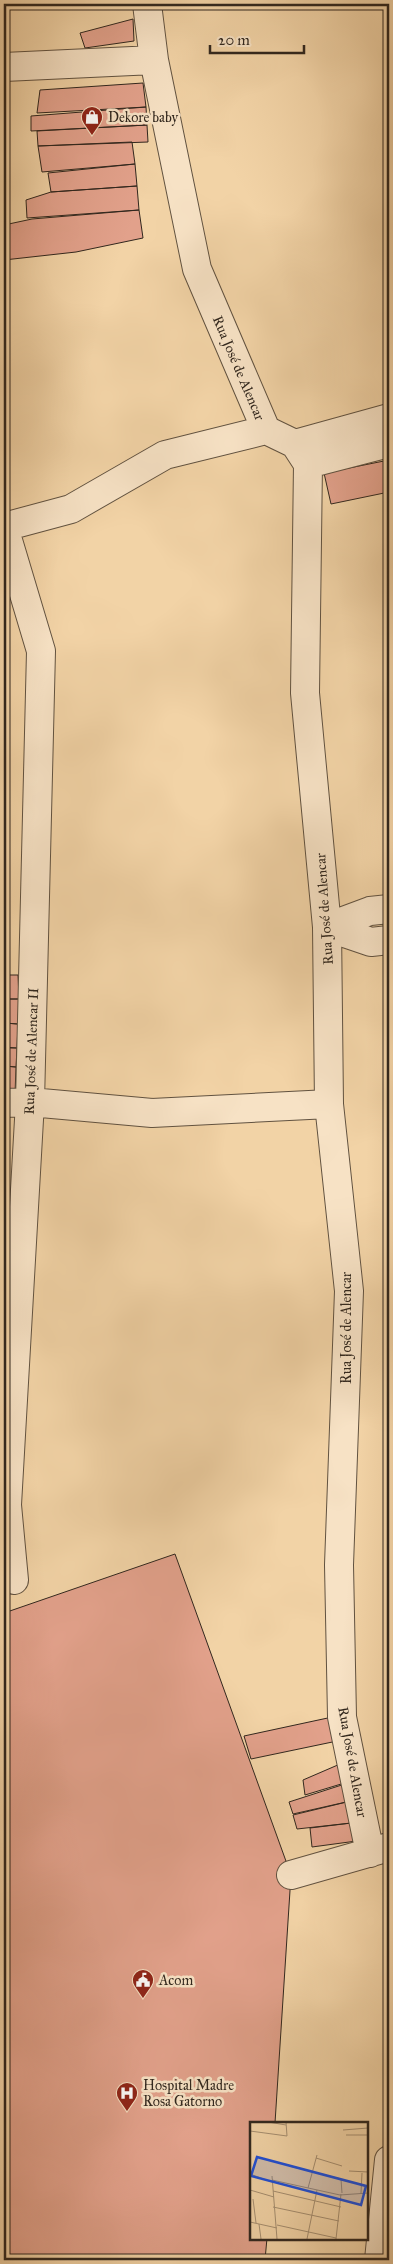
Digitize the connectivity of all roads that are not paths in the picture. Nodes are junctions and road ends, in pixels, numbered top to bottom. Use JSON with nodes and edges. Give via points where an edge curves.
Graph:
{"nodes":[{"id":1,"x":147,"y":4,"type":"edge"},
{"id":2,"x":154,"y":60,"type":"junction"},
{"id":3,"x":4,"y":67,"type":"edge"},
{"id":4,"x":389,"y":418,"type":"edge"},
{"id":5,"x":266,"y":430,"type":"junction"},
{"id":6,"x":389,"y":443,"type":"edge"},
{"id":7,"x":302,"y":454,"type":"junction"},
{"id":8,"x":4,"y":526,"type":"edge"},
{"id":9,"x":389,"y":909,"type":"edge"},
{"id":10,"x":327,"y":927,"type":"junction"},
{"id":11,"x":389,"y":940,"type":"edge"},
{"id":12,"x":17,"y":1103,"type":"edge"},
{"id":13,"x":329,"y":1104,"type":"junction"},
{"id":14,"x":14,"y":1580,"type":"dead end"},
{"id":15,"x":380,"y":1850,"type":"edge"},
{"id":16,"x":291,"y":1875,"type":"dead end"},
{"id":17,"x":389,"y":2160,"type":"edge"},
{"id":18,"x":379,"y":2260,"type":"edge"}],
"edges":[{"from":1,"to":2,"type":"street","name":"Rua José de Alencar"},
{"from":2,"to":3,"type":"street"},
{"from":2,"to":5,"type":"street","name":"Rua José de Alencar","via":[[197,269]]},
{"from":4,"to":7,"type":"street"},
{"from":5,"to":7,"type":"street","name":"Rua José de Alencar"},
{"from":5,"to":8,"type":"street","via":[[165,455],[71,509]]},
{"from":6,"to":7,"type":"street"},
{"from":7,"to":10,"type":"street","name":"Rua José de Alencar","via":[[305,693]]},
{"from":8,"to":12,"type":"street","name":"Rua José de Alencar II","via":[[41,651]]},
{"from":9,"to":10,"type":"street","via":[[370,911]]},
{"from":10,"to":11,"type":"street","via":[[371,942]]},
{"from":10,"to":13,"type":"street","name":"Rua José de Alencar"},
{"from":12,"to":13,"type":"street","via":[[152,1113]]},
{"from":12,"to":14,"type":"street","name":"Rua José de Alencar II","via":[[8,1505]]},
{"from":13,"to":15,"type":"street","name":"Rua José de Alencar","via":[[349,1291],[339,1565],[342,1717]]},
{"from":15,"to":16,"type":"street"},
{"from":17,"to":18,"type":"street"}]}
